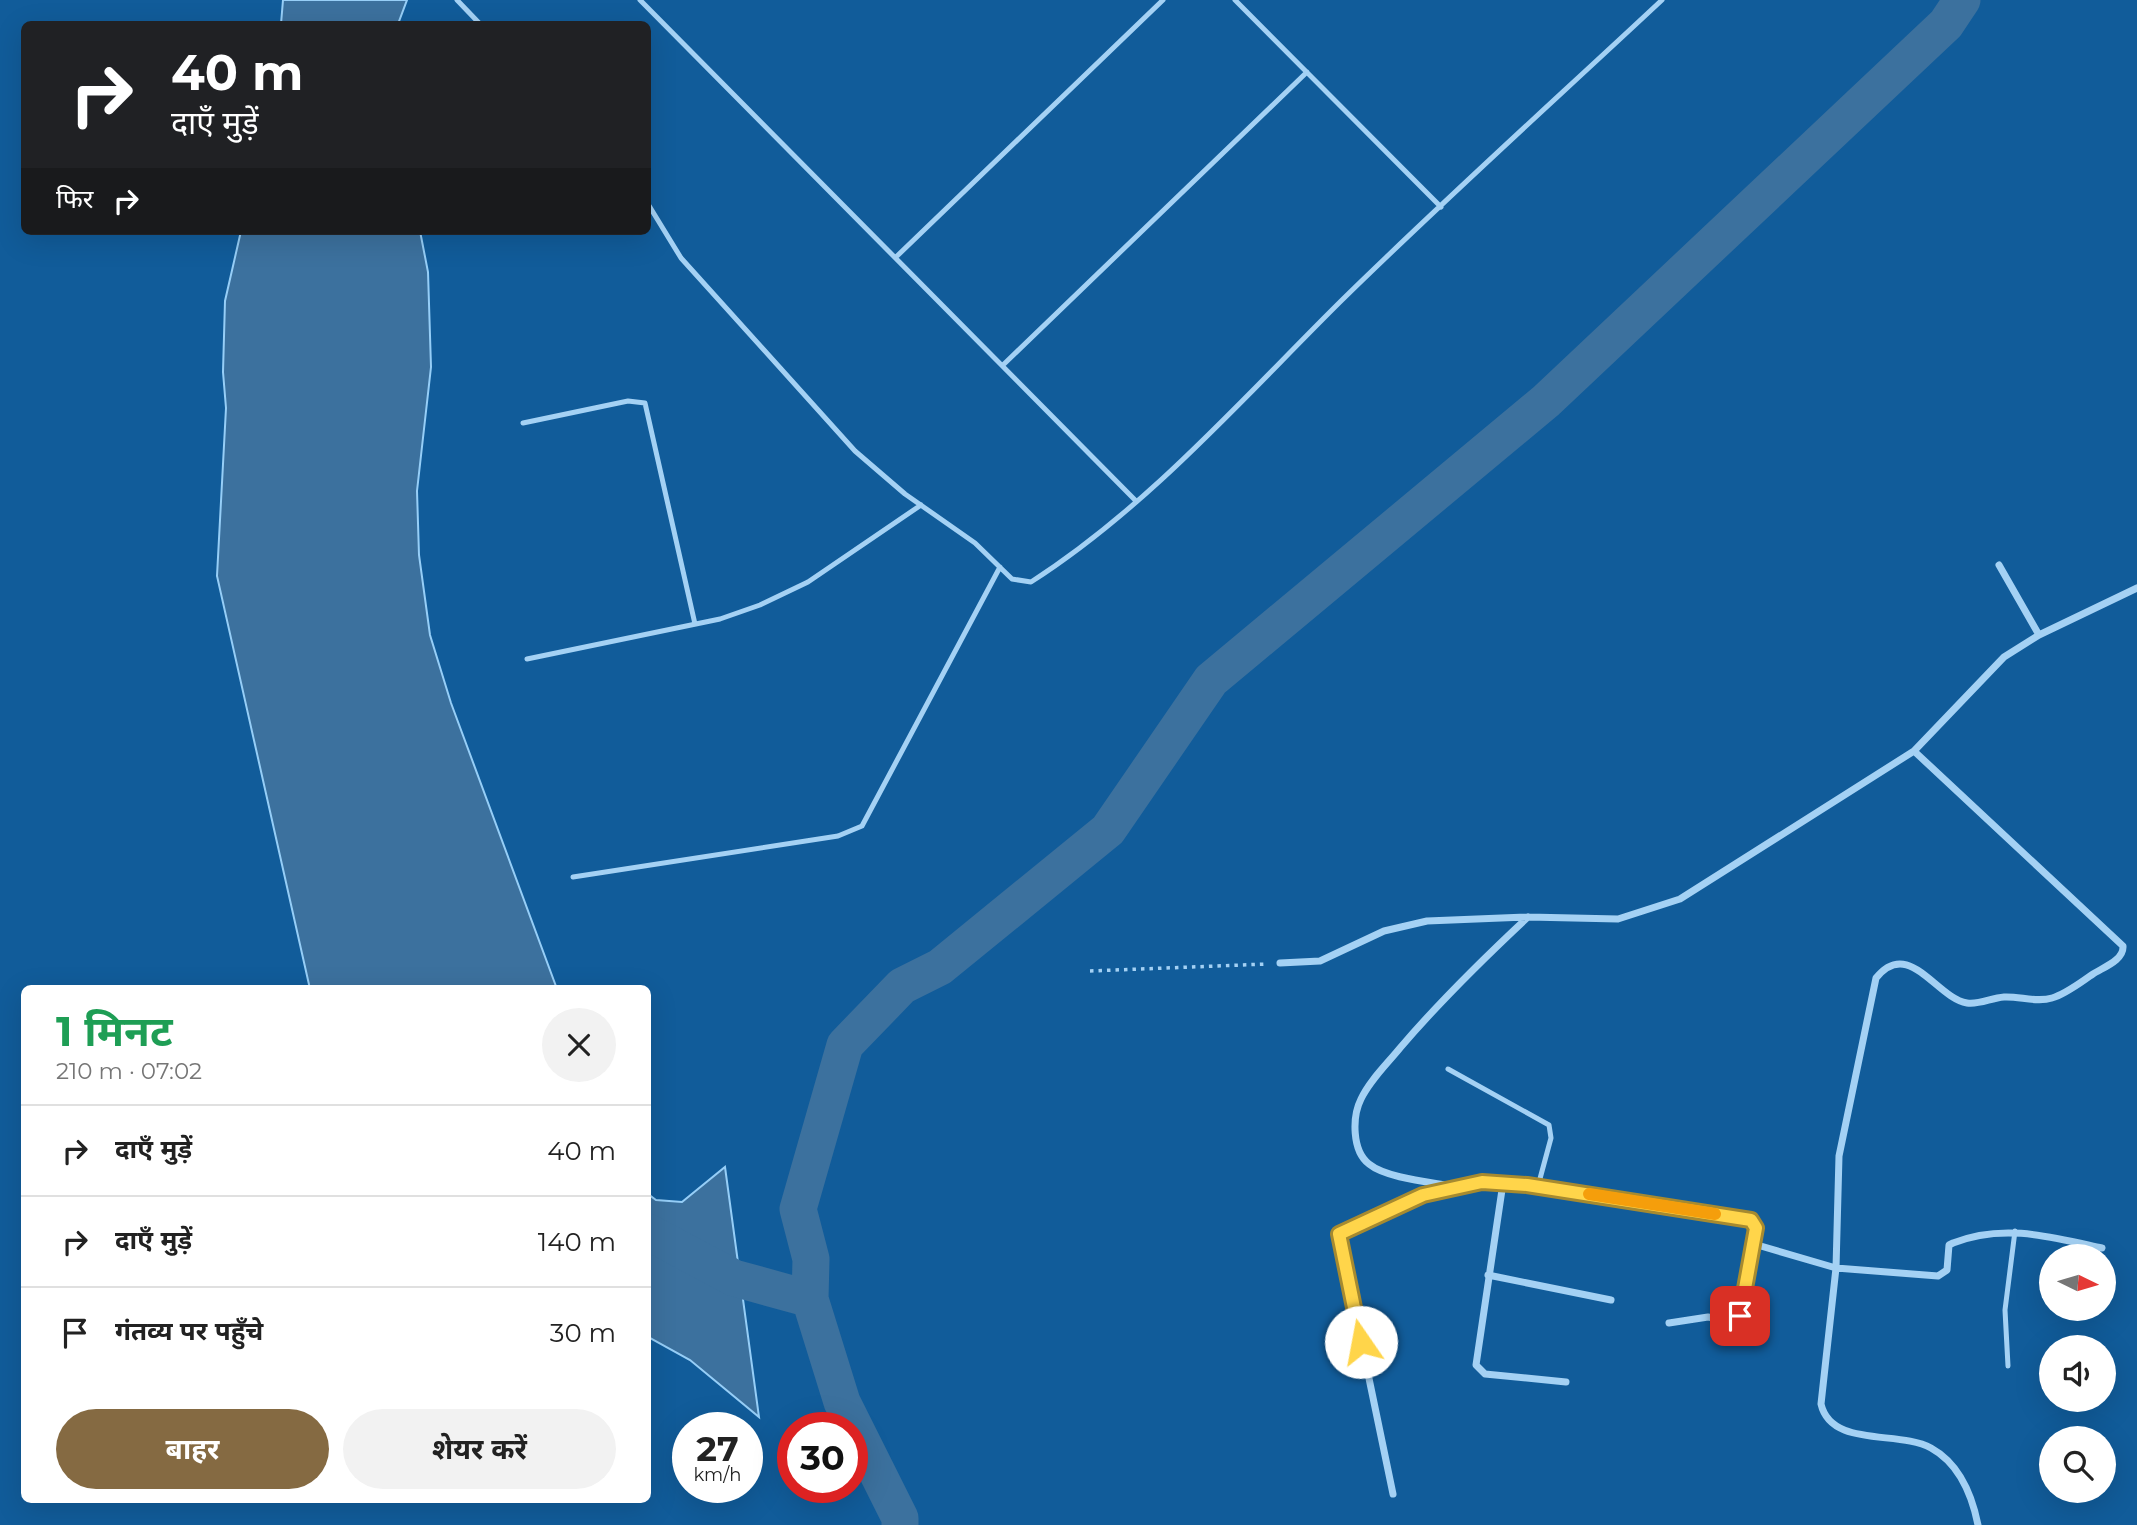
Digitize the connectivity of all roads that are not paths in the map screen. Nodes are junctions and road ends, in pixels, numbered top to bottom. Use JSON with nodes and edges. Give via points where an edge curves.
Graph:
{"nodes":[{"id":1,"x":457,"y":0,"type":"edge"},
{"id":2,"x":640,"y":0,"type":"edge"},
{"id":3,"x":1163,"y":0,"type":"edge"},
{"id":4,"x":1235,"y":0,"type":"edge"},
{"id":5,"x":1662,"y":0,"type":"edge"},
{"id":6,"x":477,"y":21,"type":"edge"},
{"id":7,"x":1307,"y":72,"type":"junction"},
{"id":8,"x":1441,"y":207,"type":"junction"},
{"id":9,"x":651,"y":209,"type":"edge"},
{"id":10,"x":896,"y":257,"type":"junction"},
{"id":11,"x":1003,"y":365,"type":"junction"},
{"id":12,"x":523,"y":423,"type":"dead end"},
{"id":13,"x":1136,"y":501,"type":"junction"},
{"id":14,"x":920,"y":505,"type":"junction"},
{"id":15,"x":1999,"y":565,"type":"dead end"},
{"id":16,"x":1000,"y":568,"type":"junction"},
{"id":17,"x":2137,"y":589,"type":"edge"},
{"id":18,"x":695,"y":624,"type":"junction"},
{"id":19,"x":2039,"y":635,"type":"junction"},
{"id":20,"x":527,"y":659,"type":"dead end"},
{"id":21,"x":1914,"y":751,"type":"junction"},
{"id":22,"x":573,"y":877,"type":"dead end"},
{"id":23,"x":1528,"y":917,"type":"junction"},
{"id":24,"x":1280,"y":963,"type":"road end"},
{"id":25,"x":1448,"y":1069,"type":"dead end"},
{"id":26,"x":1503,"y":1183,"type":"junction"},
{"id":27,"x":1453,"y":1186,"type":"junction"},
{"id":28,"x":1538,"y":1186,"type":"junction"},
{"id":29,"x":2015,"y":1231,"type":"junction"},
{"id":30,"x":1753,"y":1243,"type":"junction"},
{"id":31,"x":2082,"y":1244,"type":"edge"},
{"id":32,"x":1836,"y":1268,"type":"junction"},
{"id":33,"x":1489,"y":1275,"type":"junction"},
{"id":34,"x":1611,"y":1300,"type":"dead end"},
{"id":35,"x":1669,"y":1323,"type":"dead end"},
{"id":36,"x":2008,"y":1366,"type":"dead end"},
{"id":37,"x":1566,"y":1382,"type":"dead end"},
{"id":38,"x":1393,"y":1494,"type":"dead end"},
{"id":39,"x":1978,"y":1525,"type":"edge"}],
"edges":[{"from":1,"to":6,"type":"lane"},
{"from":2,"to":10,"type":"lane"},
{"from":3,"to":10,"type":"lane"},
{"from":4,"to":7,"type":"lane"},
{"from":5,"to":8,"type":"lane"},
{"from":7,"to":8,"type":"lane"},
{"from":7,"to":11,"type":"lane"},
{"from":8,"to":13,"type":"lane"},
{"from":9,"to":14,"type":"lane","via":[[681,258],[855,451]]},
{"from":10,"to":11,"type":"lane"},
{"from":11,"to":13,"type":"lane"},
{"from":12,"to":18,"type":"lane","via":[[628,401],[645,403]]},
{"from":13,"to":16,"type":"lane","via":[[1031,582],[1017,582]]},
{"from":14,"to":16,"type":"lane","via":[[975,543]]},
{"from":14,"to":18,"type":"lane","via":[[808,582],[760,606]]},
{"from":15,"to":19,"type":"street"},
{"from":16,"to":22,"type":"lane","via":[[862,826],[838,836]]},
{"from":17,"to":19,"type":"street"},
{"from":18,"to":20,"type":"lane"},
{"from":19,"to":21,"type":"street","via":[[2004,657]]},
{"from":21,"to":23,"type":"street","via":[[1680,899],[1618,919]]},
{"from":21,"to":32,"type":"street","via":[[2119,941],[2124,952],[2062,994],[2044,1000],[2005,997],[1966,1003],[1909,966],[1884,968],[1871,997],[1839,1156]]},
{"from":23,"to":24,"type":"street","via":[[1427,922],[1384,931],[1320,961]]},
{"from":23,"to":27,"type":"street","via":[[1430,1013],[1377,1075],[1355,1114],[1360,1154],[1369,1165]]},
{"from":25,"to":28,"type":"lane","via":[[1549,1125],[1551,1138]]},
{"from":26,"to":27,"type":"street"},
{"from":26,"to":28,"type":"street"},
{"from":26,"to":33,"type":"street"},
{"from":27,"to":38,"type":"street","via":[[1339,1234]]},
{"from":28,"to":30,"type":"street","via":[[1751,1220],[1756,1228]]},
{"from":29,"to":31,"type":"street"},
{"from":29,"to":32,"type":"street","via":[[1949,1245],[1947,1270],[1938,1276]]},
{"from":29,"to":36,"type":"lane","via":[[2005,1310]]},
{"from":30,"to":32,"type":"street"},
{"from":30,"to":35,"type":"street","via":[[1740,1316],[1729,1321],[1708,1317]]},
{"from":32,"to":39,"type":"street","via":[[1821,1404],[1824,1416],[1833,1426],[1932,1448],[1967,1485]]},
{"from":33,"to":34,"type":"street"},
{"from":33,"to":37,"type":"street","via":[[1476,1356],[1479,1371]]}]}
